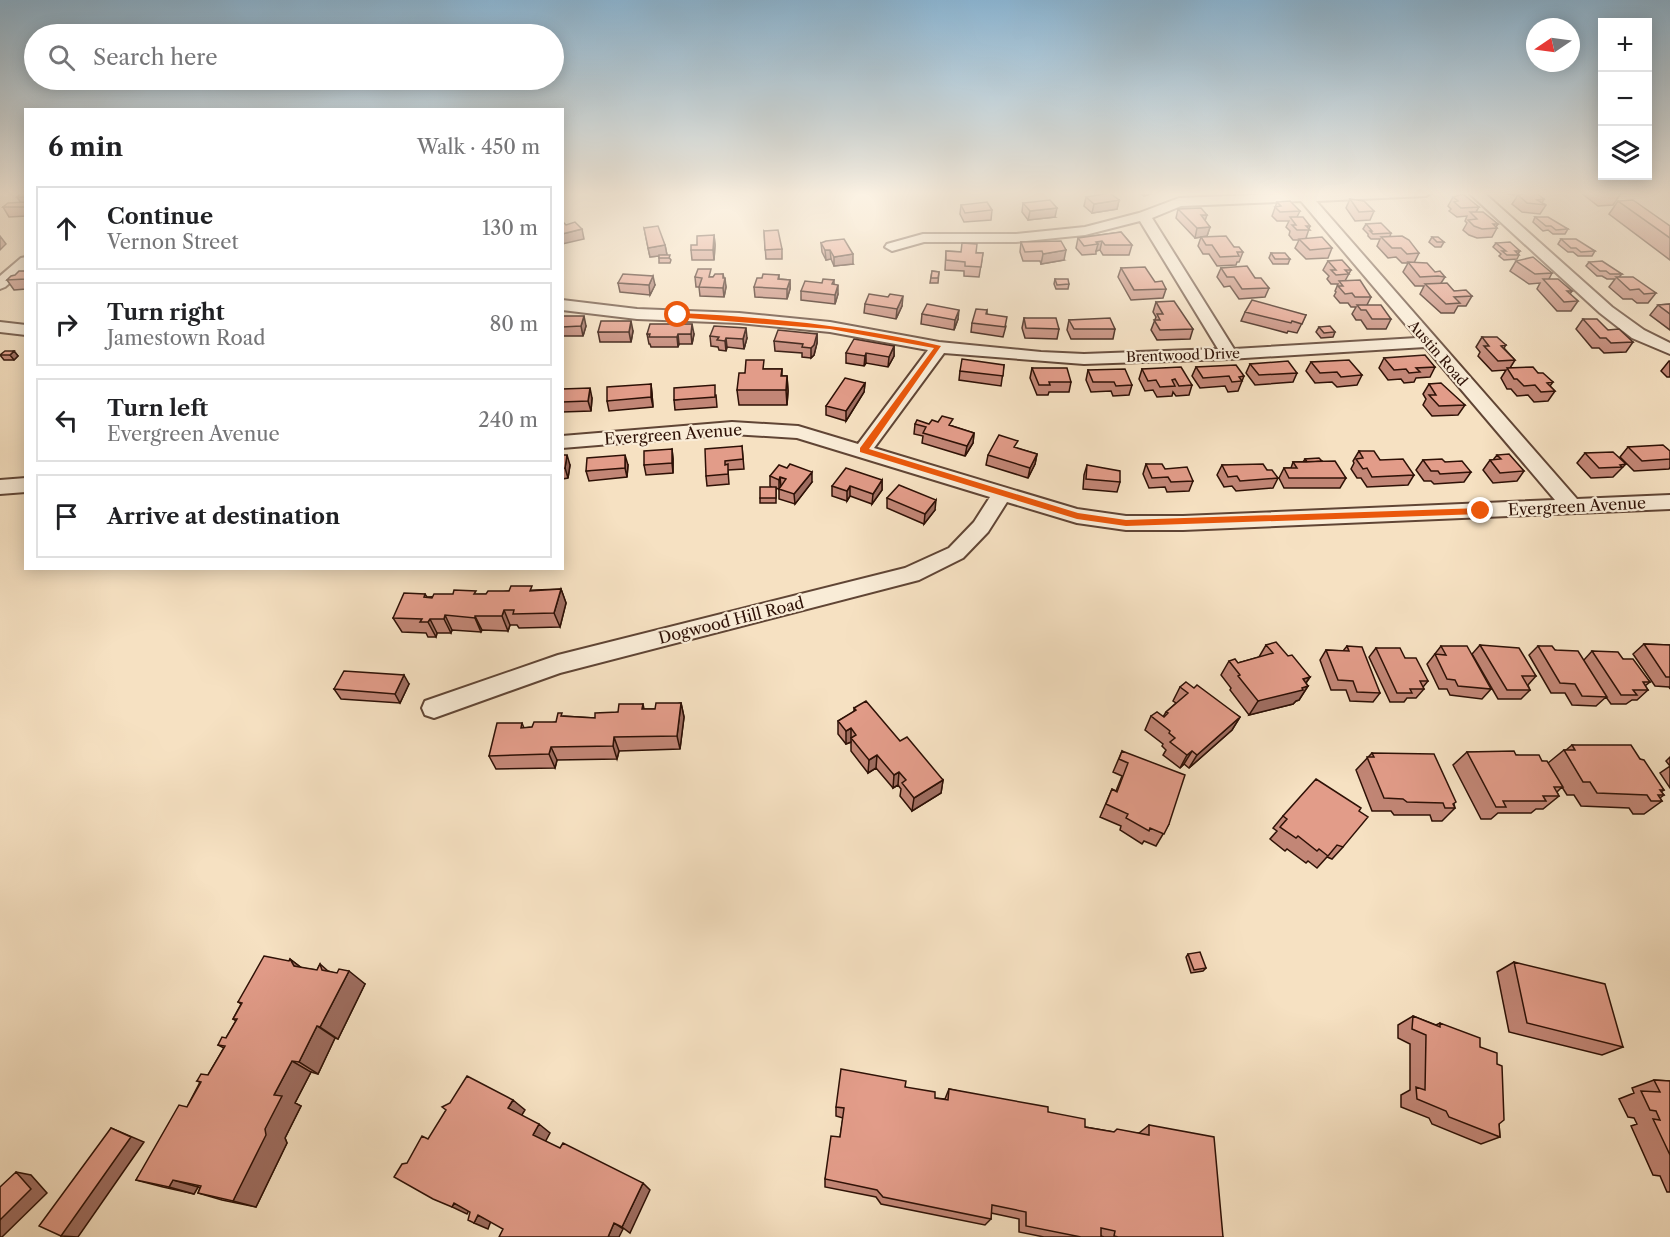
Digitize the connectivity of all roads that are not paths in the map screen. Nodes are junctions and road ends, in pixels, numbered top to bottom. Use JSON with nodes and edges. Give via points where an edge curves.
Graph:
{"nodes":[{"id":1,"x":1165,"y":250,"type":"edge"},
{"id":2,"x":1350,"y":250,"type":"edge"},
{"id":3,"x":1539,"y":250,"type":"edge"},
{"id":4,"x":24,"y":263,"type":"edge"},
{"id":5,"x":0,"y":284,"type":"edge"},
{"id":6,"x":564,"y":305,"type":"edge"},
{"id":7,"x":0,"y":327,"type":"edge"},
{"id":8,"x":24,"y":330,"type":"edge"},
{"id":9,"x":1428,"y":342,"type":"junction"},
{"id":10,"x":939,"y":347,"type":"junction"},
{"id":11,"x":1670,"y":349,"type":"edge"},
{"id":12,"x":1228,"y":354,"type":"junction"},
{"id":13,"x":564,"y":442,"type":"edge"},
{"id":14,"x":863,"y":450,"type":"junction"},
{"id":15,"x":24,"y":484,"type":"edge"},
{"id":16,"x":0,"y":487,"type":"edge"},
{"id":17,"x":1002,"y":494,"type":"junction"},
{"id":18,"x":1670,"y":502,"type":"edge"},
{"id":19,"x":1572,"y":507,"type":"junction"},
{"id":20,"x":434,"y":708,"type":"dead end"}],
"edges":[{"from":1,"to":12,"type":"street"},
{"from":2,"to":9,"type":"street","name":"Austin Road"},
{"from":3,"to":11,"type":"street","via":[[1606,310],[1638,334]]},
{"from":4,"to":5,"type":"street"},
{"from":6,"to":10,"type":"street","name":"Brentwood Drive","via":[[830,327]]},
{"from":7,"to":8,"type":"street"},
{"from":9,"to":12,"type":"street","name":"Brentwood Drive"},
{"from":9,"to":19,"type":"street","name":"Austin Road"},
{"from":10,"to":12,"type":"street","name":"Brentwood Drive","via":[[1084,359]]},
{"from":10,"to":14,"type":"street"},
{"from":13,"to":14,"type":"street","name":"Evergreen Avenue","via":[[732,428],[798,432]]},
{"from":14,"to":17,"type":"street","name":"Evergreen Avenue"},
{"from":15,"to":16,"type":"street"},
{"from":17,"to":19,"type":"street","name":"Evergreen Avenue","via":[[1077,516],[1126,523]]},
{"from":17,"to":20,"type":"street","name":"Dogwood Hill Road","via":[[981,527],[956,553],[911,574],[558,664]]},
{"from":18,"to":19,"type":"street","name":"Evergreen Avenue"}]}
